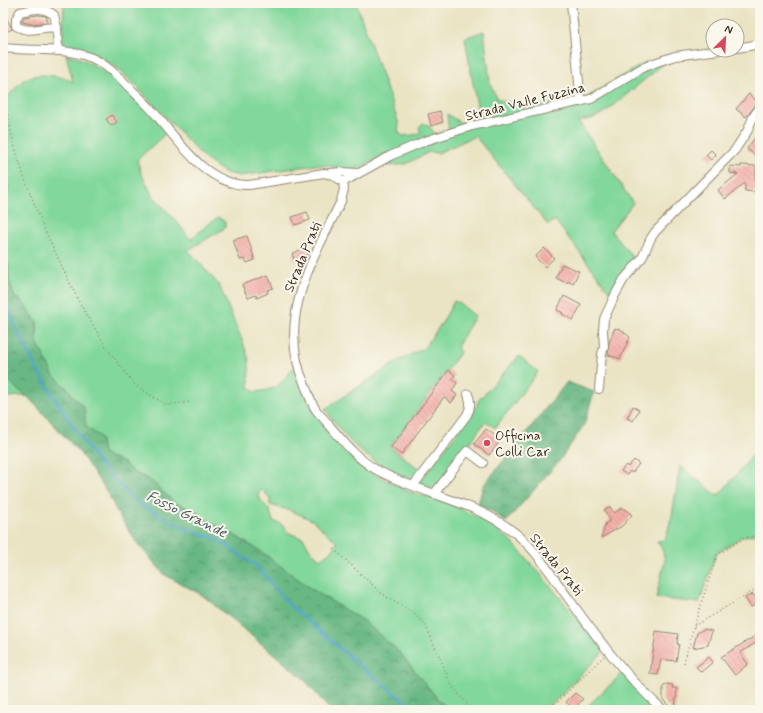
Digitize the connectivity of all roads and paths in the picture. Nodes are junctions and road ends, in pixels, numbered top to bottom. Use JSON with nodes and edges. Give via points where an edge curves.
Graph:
{"nodes":[{"id":1,"x":571,"y":3,"type":"edge"},
{"id":2,"x":57,"y":28,"type":"junction"},
{"id":3,"x":760,"y":44,"type":"edge"},
{"id":4,"x":745,"y":47,"type":"edge"},
{"id":5,"x":3,"y":48,"type":"edge"},
{"id":6,"x":58,"y":52,"type":"junction"},
{"id":7,"x":705,"y":52,"type":"edge"},
{"id":8,"x":3,"y":55,"type":"edge"},
{"id":9,"x":581,"y":102,"type":"junction"},
{"id":10,"x":760,"y":107,"type":"edge"},
{"id":11,"x":329,"y":173,"type":"junction"},
{"id":12,"x":359,"y":173,"type":"junction"},
{"id":13,"x":343,"y":182,"type":"junction"},
{"id":14,"x":341,"y":201,"type":"junction"},
{"id":15,"x":599,"y":389,"type":"dead end"},
{"id":16,"x":468,"y":394,"type":"dead end"},
{"id":17,"x":190,"y":402,"type":"dead end"},
{"id":18,"x":483,"y":463,"type":"dead end"},
{"id":19,"x":414,"y":486,"type":"junction"},
{"id":20,"x":434,"y":494,"type":"junction"},
{"id":21,"x":760,"y":534,"type":"edge"},
{"id":22,"x":334,"y":549,"type":"dead end"},
{"id":23,"x":760,"y":587,"type":"edge"},
{"id":24,"x":694,"y":626,"type":"junction"},
{"id":25,"x":608,"y":652,"type":"junction"},
{"id":26,"x":684,"y":663,"type":"dead end"},
{"id":27,"x":472,"y":710,"type":"edge"},
{"id":28,"x":549,"y":710,"type":"edge"},
{"id":29,"x":663,"y":710,"type":"edge"}],
"edges":[{"from":1,"to":9,"type":"street"},
{"from":2,"to":2,"type":"street","via":[[54,15],[48,10],[20,12],[16,19],[16,26],[24,30]]},
{"from":2,"to":6,"type":"street"},
{"from":3,"to":4,"type":"street"},
{"from":5,"to":6,"type":"street"},
{"from":6,"to":11,"type":"street","via":[[75,52],[108,68],[149,107],[195,160],[223,180],[243,186]]},
{"from":7,"to":9,"type":"street","name":"Strada Valle Fuzzina","via":[[675,56],[642,68],[591,100]]},
{"from":8,"to":17,"type":"path","via":[[5,100],[12,141],[44,229],[79,302],[108,350],[135,385],[166,405]]},
{"from":9,"to":12,"type":"street","name":"Strada Valle Fuzzina","via":[[472,126],[431,139],[390,156]]},
{"from":10,"to":15,"type":"street","via":[[735,150],[655,232],[642,258],[624,279],[604,319]]},
{"from":11,"to":12,"type":"street"},
{"from":11,"to":13,"type":"street"},
{"from":12,"to":13,"type":"street","name":"Strada Valle Fuzzina"},
{"from":12,"to":14,"type":"street","name":"Strada Valle Fuzzina"},
{"from":13,"to":14,"type":"street","name":"Strada Prati"},
{"from":14,"to":19,"type":"street","name":"Strada Prati","via":[[306,273],[300,291],[295,313],[294,344],[299,372],[315,409],[352,451],[374,468]]},
{"from":16,"to":19,"type":"street","via":[[471,405],[467,415]]},
{"from":18,"to":20,"type":"street","via":[[467,451]]},
{"from":19,"to":20,"type":"street","name":"Strada Prati"},
{"from":20,"to":25,"type":"street","name":"Strada Prati","via":[[493,518],[514,532],[533,550]]},
{"from":21,"to":24,"type":"path","via":[[744,538],[717,555]]},
{"from":22,"to":27,"type":"path","via":[[382,594],[413,613],[424,624],[452,686]]},
{"from":23,"to":24,"type":"path"},
{"from":24,"to":26,"type":"path"},
{"from":25,"to":28,"type":"path"},
{"from":25,"to":29,"type":"street","name":"Strada Prati"}]}
